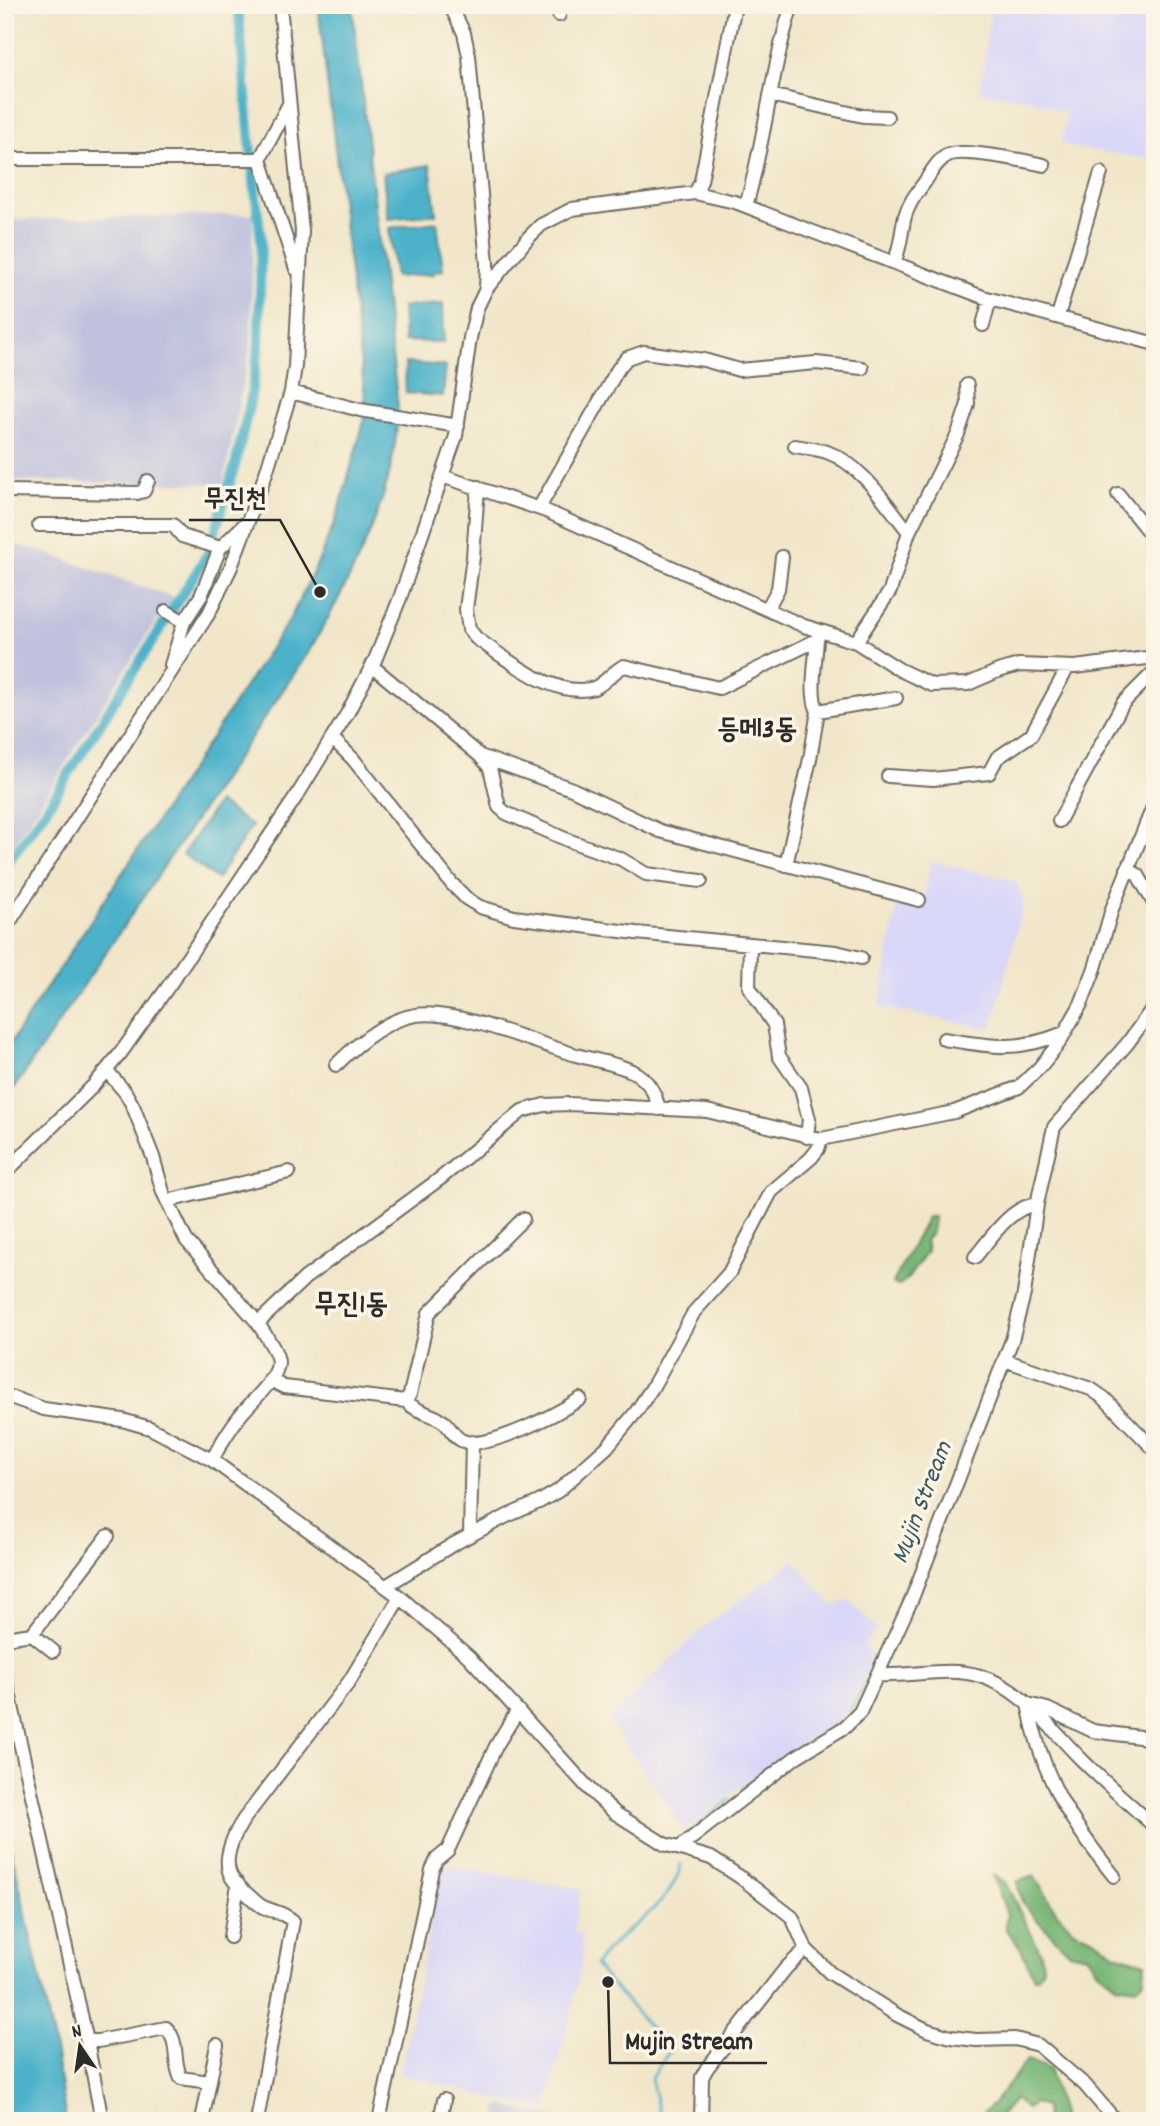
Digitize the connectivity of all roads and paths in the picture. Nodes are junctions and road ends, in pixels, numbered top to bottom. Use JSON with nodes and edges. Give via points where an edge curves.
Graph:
{"nodes":[{"id":1,"x":280,"y":5,"type":"edge"},
{"id":2,"x":450,"y":5,"type":"edge"},
{"id":3,"x":734,"y":5,"type":"edge"},
{"id":4,"x":792,"y":5,"type":"edge"},
{"id":5,"x":770,"y":95,"type":"junction"},
{"id":6,"x":290,"y":103,"type":"junction"},
{"id":7,"x":887,"y":117,"type":"dead end"},
{"id":8,"x":5,"y":159,"type":"edge"},
{"id":9,"x":260,"y":159,"type":"junction"},
{"id":10,"x":1044,"y":165,"type":"dead end"},
{"id":11,"x":1101,"y":173,"type":"dead end"},
{"id":12,"x":695,"y":193,"type":"junction"},
{"id":13,"x":746,"y":206,"type":"junction"},
{"id":14,"x":894,"y":263,"type":"junction"},
{"id":15,"x":298,"y":275,"type":"junction"},
{"id":16,"x":486,"y":289,"type":"junction"},
{"id":17,"x":990,"y":299,"type":"junction"},
{"id":18,"x":1058,"y":316,"type":"junction"},
{"id":19,"x":983,"y":324,"type":"dead end"},
{"id":20,"x":1155,"y":344,"type":"edge"},
{"id":21,"x":862,"y":368,"type":"dead end"},
{"id":22,"x":967,"y":385,"type":"dead end"},
{"id":23,"x":291,"y":391,"type":"junction"},
{"id":24,"x":458,"y":426,"type":"junction"},
{"id":25,"x":795,"y":446,"type":"dead end"},
{"id":26,"x":442,"y":476,"type":"junction"},
{"id":27,"x":148,"y":481,"type":"dead end"},
{"id":28,"x":478,"y":488,"type":"junction"},
{"id":29,"x":5,"y":491,"type":"edge"},
{"id":30,"x":1118,"y":494,"type":"dead end"},
{"id":31,"x":539,"y":508,"type":"junction"},
{"id":32,"x":249,"y":520,"type":"junction"},
{"id":33,"x":39,"y":525,"type":"dead end"},
{"id":34,"x":909,"y":532,"type":"junction"},
{"id":35,"x":1155,"y":540,"type":"edge"},
{"id":36,"x":214,"y":545,"type":"junction"},
{"id":37,"x":782,"y":557,"type":"dead end"},
{"id":38,"x":767,"y":610,"type":"junction"},
{"id":39,"x":166,"y":611,"type":"dead end"},
{"id":40,"x":181,"y":621,"type":"junction"},
{"id":41,"x":818,"y":636,"type":"junction"},
{"id":42,"x":856,"y":642,"type":"junction"},
{"id":43,"x":1155,"y":657,"type":"edge"},
{"id":44,"x":373,"y":666,"type":"junction"},
{"id":45,"x":1068,"y":667,"type":"junction"},
{"id":46,"x":1155,"y":671,"type":"edge"},
{"id":47,"x":168,"y":678,"type":"junction"},
{"id":48,"x":896,"y":698,"type":"dead end"},
{"id":49,"x":818,"y":711,"type":"junction"},
{"id":50,"x":333,"y":739,"type":"junction"},
{"id":51,"x":480,"y":756,"type":"junction"},
{"id":52,"x":888,"y":776,"type":"dead end"},
{"id":53,"x":1155,"y":802,"type":"edge"},
{"id":54,"x":1059,"y":821,"type":"dead end"},
{"id":55,"x":786,"y":865,"type":"junction"},
{"id":56,"x":1127,"y":869,"type":"junction"},
{"id":57,"x":701,"y":881,"type":"dead end"},
{"id":58,"x":919,"y":900,"type":"dead end"},
{"id":59,"x":1155,"y":905,"type":"edge"},
{"id":60,"x":5,"y":929,"type":"edge"},
{"id":61,"x":750,"y":945,"type":"junction"},
{"id":62,"x":861,"y":958,"type":"dead end"},
{"id":63,"x":1155,"y":1005,"type":"edge"},
{"id":64,"x":1065,"y":1032,"type":"junction"},
{"id":65,"x":944,"y":1039,"type":"dead end"},
{"id":66,"x":336,"y":1065,"type":"dead end"},
{"id":67,"x":107,"y":1071,"type":"junction"},
{"id":68,"x":659,"y":1109,"type":"junction"},
{"id":69,"x":807,"y":1137,"type":"junction"},
{"id":70,"x":821,"y":1139,"type":"junction"},
{"id":71,"x":289,"y":1172,"type":"dead end"},
{"id":72,"x":5,"y":1173,"type":"edge"},
{"id":73,"x":167,"y":1201,"type":"junction"},
{"id":74,"x":1037,"y":1204,"type":"junction"},
{"id":75,"x":523,"y":1219,"type":"dead end"},
{"id":76,"x":975,"y":1256,"type":"dead end"},
{"id":77,"x":258,"y":1324,"type":"junction"},
{"id":78,"x":1004,"y":1360,"type":"junction"},
{"id":79,"x":270,"y":1380,"type":"junction"},
{"id":80,"x":5,"y":1395,"type":"edge"},
{"id":81,"x":580,"y":1399,"type":"dead end"},
{"id":82,"x":406,"y":1401,"type":"junction"},
{"id":83,"x":472,"y":1442,"type":"junction"},
{"id":84,"x":1155,"y":1450,"type":"edge"},
{"id":85,"x":212,"y":1460,"type":"junction"},
{"id":86,"x":471,"y":1535,"type":"junction"},
{"id":87,"x":108,"y":1536,"type":"dead end"},
{"id":88,"x":386,"y":1586,"type":"junction"},
{"id":89,"x":400,"y":1597,"type":"junction"},
{"id":90,"x":33,"y":1634,"type":"junction"},
{"id":91,"x":5,"y":1638,"type":"edge"},
{"id":92,"x":53,"y":1651,"type":"dead end"},
{"id":93,"x":5,"y":1675,"type":"edge"},
{"id":94,"x":878,"y":1675,"type":"junction"},
{"id":95,"x":1028,"y":1704,"type":"junction"},
{"id":96,"x":518,"y":1710,"type":"junction"},
{"id":97,"x":1155,"y":1739,"type":"edge"},
{"id":98,"x":1155,"y":1827,"type":"edge"},
{"id":99,"x":679,"y":1848,"type":"junction"},
{"id":100,"x":1114,"y":1876,"type":"dead end"},
{"id":101,"x":238,"y":1885,"type":"junction"},
{"id":102,"x":230,"y":1937,"type":"dead end"},
{"id":103,"x":806,"y":1949,"type":"junction"},
{"id":104,"x":87,"y":2041,"type":"junction"},
{"id":105,"x":217,"y":2045,"type":"dead end"},
{"id":106,"x":209,"y":2082,"type":"junction"},
{"id":107,"x":444,"y":2100,"type":"dead end"},
{"id":108,"x":102,"y":2121,"type":"edge"},
{"id":109,"x":202,"y":2121,"type":"edge"},
{"id":110,"x":257,"y":2121,"type":"edge"},
{"id":111,"x":379,"y":2121,"type":"edge"},
{"id":112,"x":440,"y":2121,"type":"edge"},
{"id":113,"x":701,"y":2121,"type":"edge"},
{"id":114,"x":1116,"y":2121,"type":"edge"}],
"edges":[{"from":1,"to":6,"type":"street"},
{"from":2,"to":16,"type":"street","via":[[469,56]]},
{"from":3,"to":12,"type":"street"},
{"from":4,"to":5,"type":"street"},
{"from":5,"to":7,"type":"street"},
{"from":5,"to":13,"type":"street"},
{"from":6,"to":9,"type":"street"},
{"from":6,"to":15,"type":"street","via":[[302,231]]},
{"from":8,"to":9,"type":"street"},
{"from":9,"to":15,"type":"street"},
{"from":10,"to":14,"type":"street","via":[[962,153],[940,160],[911,201]]},
{"from":11,"to":18,"type":"street"},
{"from":12,"to":13,"type":"street"},
{"from":12,"to":16,"type":"street","via":[[572,209],[528,238]]},
{"from":13,"to":14,"type":"street"},
{"from":14,"to":17,"type":"street"},
{"from":15,"to":23,"type":"street"},
{"from":16,"to":24,"type":"street","via":[[470,338]]},
{"from":17,"to":18,"type":"street"},
{"from":17,"to":19,"type":"street"},
{"from":18,"to":20,"type":"street"},
{"from":21,"to":31,"type":"street","via":[[816,363],[739,370],[663,353],[635,354],[618,369]]},
{"from":22,"to":34,"type":"street","via":[[968,404],[958,434]]},
{"from":23,"to":24,"type":"street","via":[[360,410]]},
{"from":23,"to":32,"type":"street"},
{"from":24,"to":26,"type":"street"},
{"from":25,"to":34,"type":"street","via":[[837,456],[863,475]]},
{"from":26,"to":28,"type":"street"},
{"from":26,"to":44,"type":"street"},
{"from":27,"to":29,"type":"street","via":[[144,491],[137,493]]},
{"from":28,"to":31,"type":"street"},
{"from":28,"to":41,"type":"street","via":[[466,609],[469,629],[541,680],[565,689],[592,688],[624,666],[719,688]]},
{"from":30,"to":35,"type":"street"},
{"from":31,"to":38,"type":"street"},
{"from":32,"to":36,"type":"street"},
{"from":32,"to":47,"type":"street","via":[[209,613]]},
{"from":33,"to":36,"type":"street","via":[[173,525],[182,536]]},
{"from":34,"to":42,"type":"street","via":[[890,591]]},
{"from":36,"to":40,"type":"street","via":[[201,596]]},
{"from":37,"to":38,"type":"street","via":[[778,589]]},
{"from":38,"to":41,"type":"street"},
{"from":39,"to":40,"type":"street"},
{"from":40,"to":47,"type":"street"},
{"from":41,"to":42,"type":"street"},
{"from":41,"to":49,"type":"street","via":[[814,697]]},
{"from":42,"to":45,"type":"street","via":[[932,685],[968,684],[1019,665]]},
{"from":43,"to":45,"type":"street"},
{"from":44,"to":50,"type":"street"},
{"from":44,"to":51,"type":"street"},
{"from":45,"to":52,"type":"street","via":[[1031,735],[997,758],[989,773],[933,779]]},
{"from":46,"to":54,"type":"street","via":[[1124,703]]},
{"from":47,"to":60,"type":"street"},
{"from":48,"to":49,"type":"street"},
{"from":49,"to":55,"type":"street"},
{"from":50,"to":61,"type":"street","via":[[452,884],[480,907],[514,917]]},
{"from":50,"to":67,"type":"street"},
{"from":51,"to":55,"type":"street","via":[[572,789],[660,831]]},
{"from":51,"to":57,"type":"street","via":[[490,768],[499,807],[506,813],[621,859],[646,874]]},
{"from":53,"to":56,"type":"street"},
{"from":55,"to":58,"type":"street"},
{"from":56,"to":59,"type":"street","via":[[1138,875]]},
{"from":56,"to":64,"type":"street","via":[[1095,968]]},
{"from":61,"to":62,"type":"street"},
{"from":61,"to":69,"type":"street","via":[[749,988],[774,1025],[779,1056],[801,1088],[809,1119]]},
{"from":63,"to":74,"type":"street","via":[[1054,1127]]},
{"from":64,"to":65,"type":"street","via":[[1039,1043],[1008,1048]]},
{"from":64,"to":70,"type":"street","via":[[1020,1087],[954,1112]]},
{"from":66,"to":68,"type":"street","via":[[401,1019],[435,1014],[638,1074],[653,1089]]},
{"from":67,"to":72,"type":"street"},
{"from":67,"to":73,"type":"street","via":[[132,1106]]},
{"from":68,"to":69,"type":"street","via":[[707,1111]]},
{"from":68,"to":77,"type":"street","via":[[544,1105],[522,1111],[441,1178],[305,1278]]},
{"from":69,"to":70,"type":"street"},
{"from":70,"to":86,"type":"street","via":[[811,1158],[771,1192],[729,1273],[694,1312],[652,1388],[607,1447],[558,1491]]},
{"from":71,"to":73,"type":"street"},
{"from":73,"to":77,"type":"street","via":[[186,1240]]},
{"from":74,"to":76,"type":"street","via":[[1013,1213]]},
{"from":74,"to":78,"type":"street","via":[[1024,1294]]},
{"from":75,"to":82,"type":"street","via":[[429,1313]]},
{"from":77,"to":79,"type":"street","via":[[278,1363]]},
{"from":78,"to":84,"type":"street","via":[[1091,1389]]},
{"from":78,"to":94,"type":"street"},
{"from":79,"to":82,"type":"street","via":[[284,1387]]},
{"from":79,"to":85,"type":"street"},
{"from":80,"to":85,"type":"street","via":[[44,1409],[150,1427]]},
{"from":81,"to":83,"type":"street","via":[[529,1427]]},
{"from":82,"to":83,"type":"street"},
{"from":83,"to":86,"type":"street"},
{"from":85,"to":88,"type":"street"},
{"from":86,"to":88,"type":"street"},
{"from":87,"to":90,"type":"street"},
{"from":88,"to":89,"type":"street"},
{"from":89,"to":96,"type":"street","via":[[469,1657]]},
{"from":89,"to":101,"type":"street","via":[[349,1682],[238,1828],[228,1863],[229,1874]]},
{"from":90,"to":91,"type":"street"},
{"from":90,"to":92,"type":"street"},
{"from":93,"to":104,"type":"street"},
{"from":94,"to":95,"type":"street","via":[[963,1672],[999,1684]]},
{"from":94,"to":99,"type":"street","via":[[860,1712],[845,1727],[796,1757]]},
{"from":95,"to":97,"type":"street","via":[[1093,1731]]},
{"from":95,"to":98,"type":"street"},
{"from":95,"to":100,"type":"street","via":[[1056,1792],[1080,1834]]},
{"from":96,"to":99,"type":"street","via":[[615,1812],[664,1844]]},
{"from":96,"to":111,"type":"street","via":[[496,1746],[449,1850],[432,1870]]},
{"from":99,"to":103,"type":"street","via":[[711,1857],[792,1917]]},
{"from":101,"to":102,"type":"street"},
{"from":101,"to":110,"type":"street","via":[[260,1906],[284,1913],[293,1921]]},
{"from":103,"to":113,"type":"street","via":[[707,2068],[702,2077]]},
{"from":103,"to":114,"type":"street","via":[[849,1986],[927,2030],[951,2037],[1015,2039],[1038,2045],[1085,2085]]},
{"from":104,"to":106,"type":"street","via":[[166,2028],[175,2044],[181,2078]]},
{"from":104,"to":108,"type":"street"},
{"from":105,"to":106,"type":"street"},
{"from":106,"to":109,"type":"street"},
{"from":107,"to":112,"type":"street"}]}
